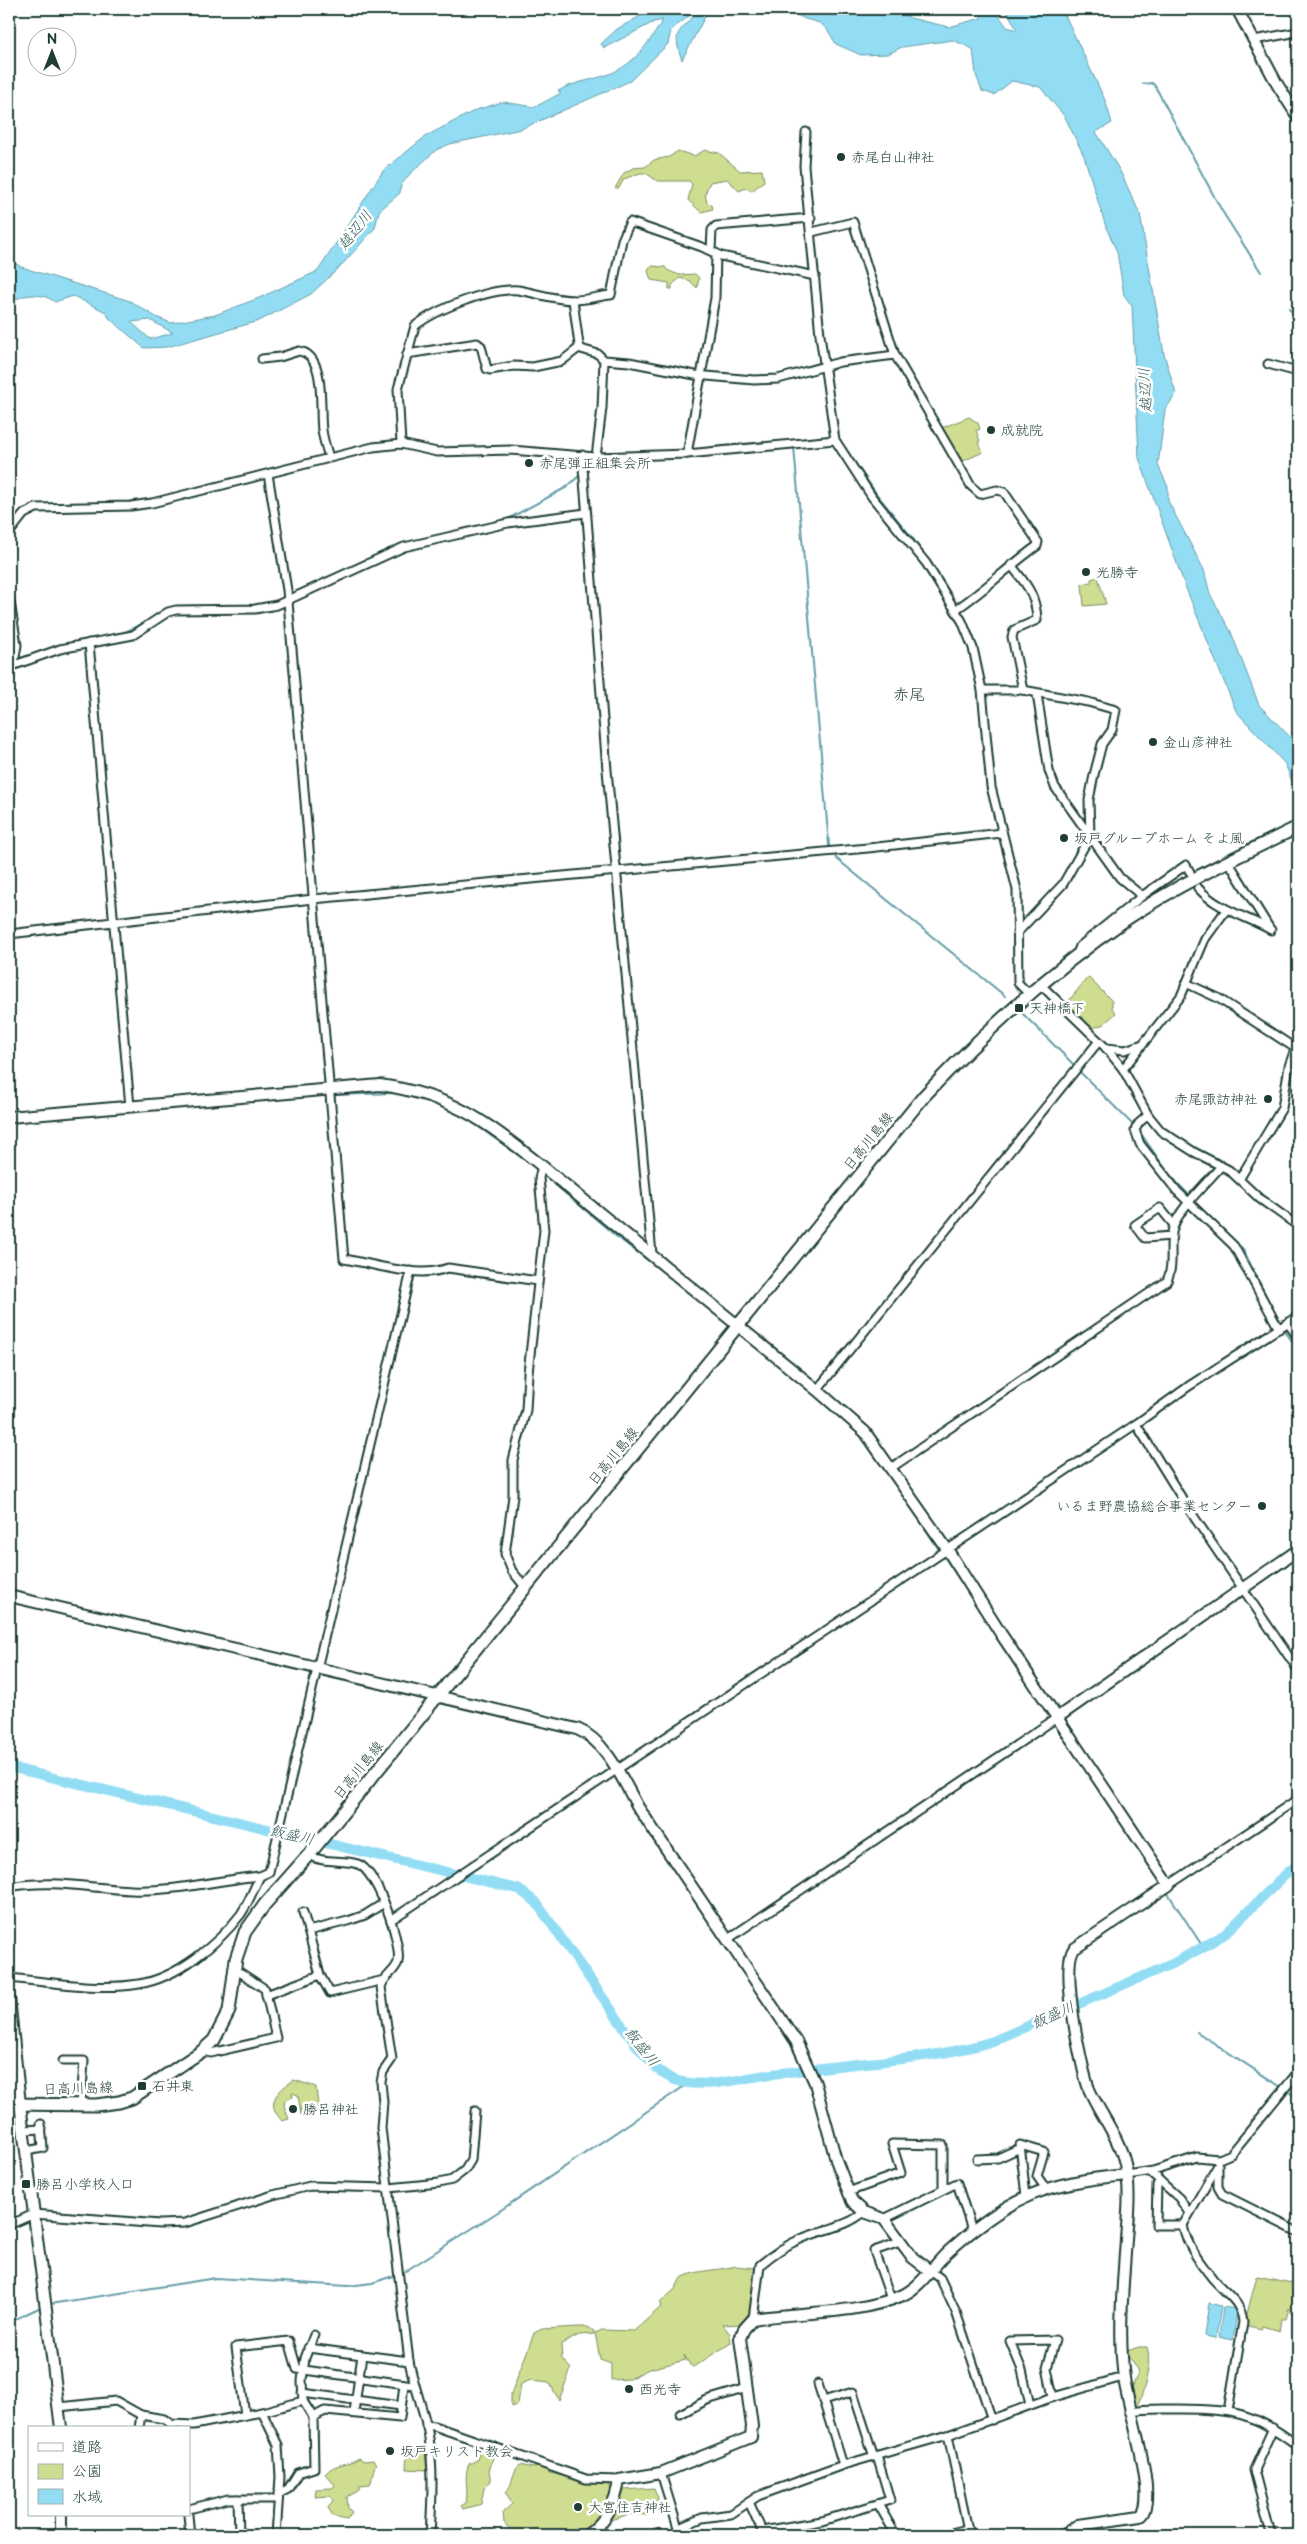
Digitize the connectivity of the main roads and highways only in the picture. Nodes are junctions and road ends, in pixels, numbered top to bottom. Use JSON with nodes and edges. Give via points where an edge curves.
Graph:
{"nodes":[{"id":1,"x":1298,"y":827,"type":"edge"},
{"id":2,"x":14,"y":2104,"type":"edge"}],
"edges":[{"from":1,"to":2,"type":"main road","name":"日高川島線","via":[[1175,889],[1076,955],[987,1032],[924,1096],[311,1853],[252,1921],[240,1946],[229,2011],[214,2040],[127,2100],[110,2104]]}]}
